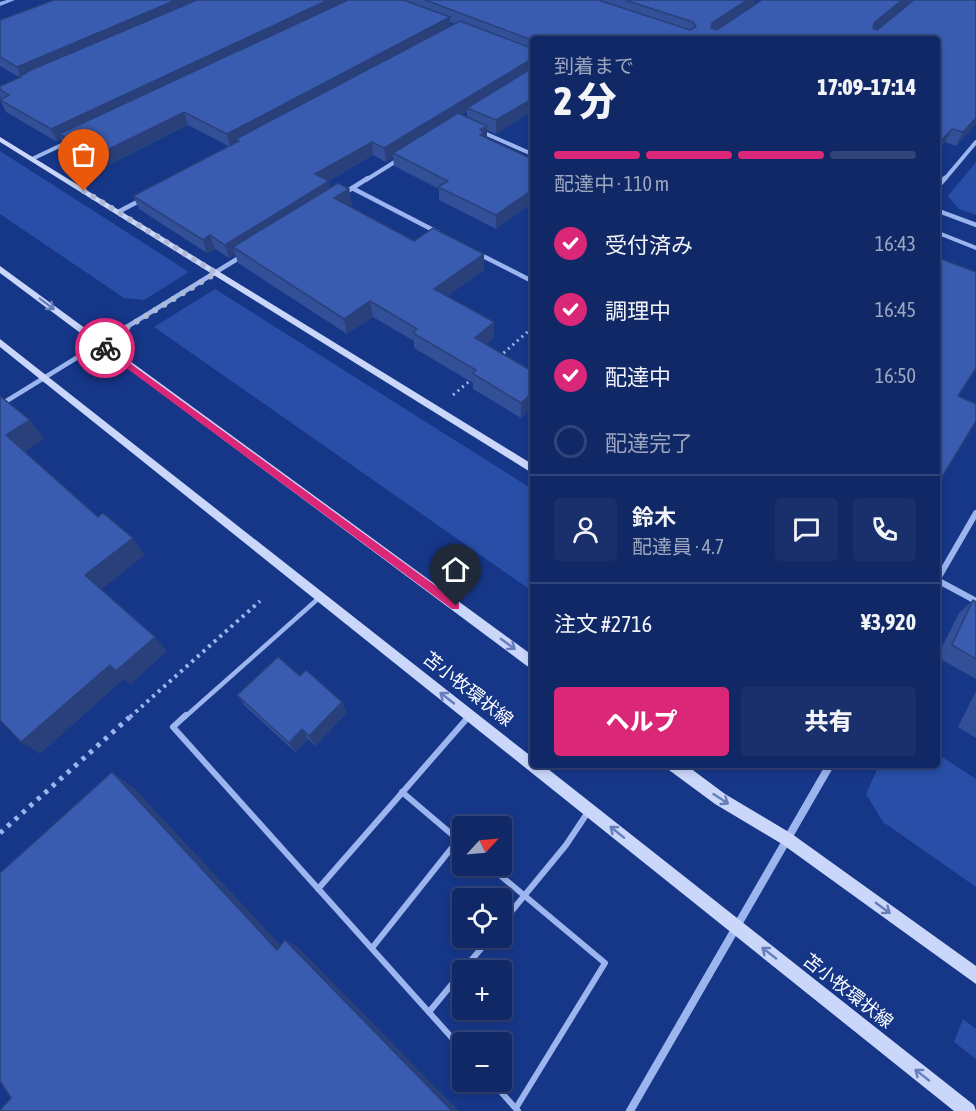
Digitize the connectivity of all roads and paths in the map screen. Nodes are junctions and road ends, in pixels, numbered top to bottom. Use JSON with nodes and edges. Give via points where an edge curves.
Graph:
{"nodes":[{"id":1,"x":480,"y":131,"type":"edge"},
{"id":2,"x":75,"y":138,"type":"edge"},
{"id":3,"x":0,"y":139,"type":"edge"},
{"id":4,"x":976,"y":142,"type":"edge"},
{"id":5,"x":410,"y":152,"type":"edge"},
{"id":6,"x":530,"y":153,"type":"edge"},
{"id":7,"x":32,"y":159,"type":"junction"},
{"id":8,"x":940,"y":184,"type":"edge"},
{"id":9,"x":352,"y":188,"type":"junction"},
{"id":10,"x":149,"y":196,"type":"edge"},
{"id":11,"x":332,"y":200,"type":"edge"},
{"id":12,"x":118,"y":212,"type":"junction"},
{"id":13,"x":940,"y":212,"type":"edge"},
{"id":14,"x":976,"y":225,"type":"edge"},
{"id":15,"x":940,"y":234,"type":"edge"},
{"id":16,"x":447,"y":237,"type":"edge"},
{"id":17,"x":469,"y":248,"type":"edge"},
{"id":18,"x":976,"y":248,"type":"edge"},
{"id":19,"x":245,"y":254,"type":"edge"},
{"id":20,"x":0,"y":269,"type":"edge"},
{"id":21,"x":216,"y":273,"type":"junction"},
{"id":22,"x":530,"y":280,"type":"edge"},
{"id":23,"x":530,"y":330,"type":"edge"},
{"id":24,"x":0,"y":342,"type":"edge"},
{"id":25,"x":100,"y":344,"type":"junction"},
{"id":26,"x":498,"y":358,"type":"edge"},
{"id":27,"x":480,"y":372,"type":"edge"},
{"id":28,"x":44,"y":378,"type":"junction"},
{"id":29,"x":0,"y":405,"type":"edge"},
{"id":30,"x":436,"y":410,"type":"junction"},
{"id":31,"x":530,"y":468,"type":"edge"},
{"id":32,"x":976,"y":513,"type":"edge"},
{"id":33,"x":940,"y":576,"type":"edge"},
{"id":34,"x":940,"y":583,"type":"edge"},
{"id":35,"x":321,"y":597,"type":"junction"},
{"id":36,"x":260,"y":601,"type":"dead end"},
{"id":37,"x":976,"y":601,"type":"edge"},
{"id":38,"x":530,"y":661,"type":"edge"},
{"id":39,"x":470,"y":716,"type":"junction"},
{"id":40,"x":530,"y":763,"type":"edge"},
{"id":41,"x":536,"y":768,"type":"edge"},
{"id":42,"x":678,"y":768,"type":"edge"},
{"id":43,"x":828,"y":768,"type":"edge"},
{"id":44,"x":402,"y":792,"type":"junction"},
{"id":45,"x":589,"y":810,"type":"junction"},
{"id":46,"x":0,"y":833,"type":"edge"},
{"id":47,"x":452,"y":834,"type":"edge"},
{"id":48,"x":787,"y":839,"type":"junction"},
{"id":49,"x":452,"y":851,"type":"edge"},
{"id":50,"x":501,"y":876,"type":"edge"},
{"id":51,"x":318,"y":889,"type":"junction"},
{"id":52,"x":525,"y":895,"type":"junction"},
{"id":53,"x":512,"y":911,"type":"edge"},
{"id":54,"x":737,"y":927,"type":"junction"},
{"id":55,"x":372,"y":948,"type":"junction"},
{"id":56,"x":482,"y":948,"type":"edge"},
{"id":57,"x":472,"y":960,"type":"edge"},
{"id":58,"x":976,"y":976,"type":"edge"},
{"id":59,"x":452,"y":984,"type":"edge"},
{"id":60,"x":429,"y":1012,"type":"junction"},
{"id":61,"x":452,"y":1037,"type":"edge"},
{"id":62,"x":501,"y":1092,"type":"edge"},
{"id":63,"x":517,"y":1110,"type":"edge"},
{"id":64,"x":630,"y":1111,"type":"edge"},
{"id":65,"x":968,"y":1111,"type":"edge"}],
"edges":[{"from":1,"to":6,"type":"street"},
{"from":2,"to":7,"type":"street"},
{"from":3,"to":7,"type":"main road"},
{"from":4,"to":8,"type":"street"},
{"from":5,"to":9,"type":"street"},
{"from":7,"to":12,"type":"main road"},
{"from":9,"to":11,"type":"street"},
{"from":9,"to":16,"type":"street"},
{"from":10,"to":12,"type":"street"},
{"from":12,"to":21,"type":"main road"},
{"from":13,"to":14,"type":"street"},
{"from":15,"to":18,"type":"lane"},
{"from":17,"to":22,"type":"street"},
{"from":19,"to":21,"type":"street"},
{"from":20,"to":25,"type":"main road","one_way":true},
{"from":21,"to":25,"type":"street"},
{"from":21,"to":30,"type":"main road"},
{"from":23,"to":26,"type":"path"},
{"from":24,"to":28,"type":"main road","name":"苫小牧環状線"},
{"from":25,"to":28,"type":"street"},
{"from":25,"to":38,"type":"main road","one_way":true},
{"from":27,"to":30,"type":"path"},
{"from":28,"to":29,"type":"street"},
{"from":28,"to":35,"type":"main road","name":"苫小牧環状線"},
{"from":30,"to":31,"type":"main road"},
{"from":32,"to":33,"type":"street"},
{"from":34,"to":37,"type":"street"},
{"from":39,"to":35,"type":"main road","name":"苫小牧環状線","one_way":true},
{"from":35,"to":51,"type":"lane","via":[[173,727]]},
{"from":36,"to":46,"type":"path"},
{"from":39,"to":40,"type":"main road","name":"苫小牧環状線"},
{"from":39,"to":44,"type":"lane"},
{"from":41,"to":45,"type":"main road","name":"苫小牧環状線"},
{"from":42,"to":48,"type":"main road","one_way":true,"via":[[720,799]]},
{"from":43,"to":48,"type":"street"},
{"from":44,"to":47,"type":"lane"},
{"from":44,"to":51,"type":"lane"},
{"from":45,"to":52,"type":"lane"},
{"from":54,"to":45,"type":"main road","name":"苫小牧環状線","one_way":true},
{"from":48,"to":54,"type":"street"},
{"from":48,"to":58,"type":"main road","one_way":true},
{"from":49,"to":55,"type":"lane"},
{"from":50,"to":52,"type":"lane"},
{"from":51,"to":55,"type":"lane"},
{"from":52,"to":53,"type":"lane"},
{"from":52,"to":63,"type":"lane","via":[[605,963]]},
{"from":54,"to":64,"type":"street"},
{"from":65,"to":54,"type":"main road","name":"苫小牧環状線","one_way":true},
{"from":55,"to":60,"type":"lane"},
{"from":56,"to":57,"type":"lane"},
{"from":59,"to":60,"type":"lane"},
{"from":60,"to":61,"type":"lane"},
{"from":62,"to":63,"type":"lane"}]}
